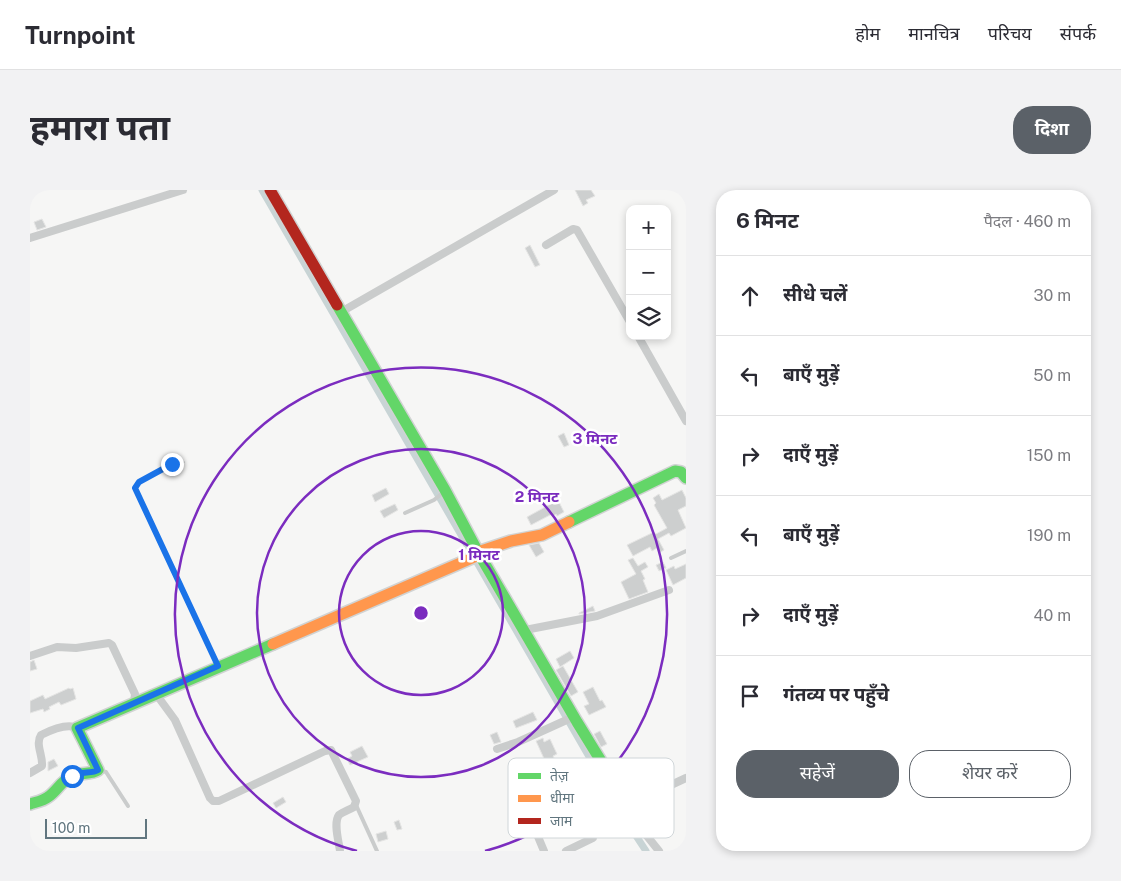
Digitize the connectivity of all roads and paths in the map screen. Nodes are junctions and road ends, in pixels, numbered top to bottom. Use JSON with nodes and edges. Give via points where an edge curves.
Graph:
{"nodes":[{"id":1,"x":183,"y":190,"type":"edge"},
{"id":2,"x":270,"y":190,"type":"edge"},
{"id":3,"x":554,"y":190,"type":"edge"},
{"id":4,"x":30,"y":238,"type":"edge"},
{"id":5,"x":546,"y":245,"type":"dead end"},
{"id":6,"x":342,"y":312,"type":"junction"},
{"id":7,"x":626,"y":315,"type":"edge"},
{"id":8,"x":640,"y":340,"type":"edge"},
{"id":9,"x":686,"y":421,"type":"edge"},
{"id":10,"x":185,"y":462,"type":"dead end"},
{"id":11,"x":686,"y":478,"type":"edge"},
{"id":12,"x":442,"y":493,"type":"junction"},
{"id":13,"x":405,"y":513,"type":"dead end"},
{"id":14,"x":686,"y":551,"type":"edge"},
{"id":15,"x":475,"y":555,"type":"junction"},
{"id":16,"x":672,"y":558,"type":"dead end"},
{"id":17,"x":669,"y":590,"type":"dead end"},
{"id":18,"x":525,"y":630,"type":"junction"},
{"id":19,"x":30,"y":656,"type":"edge"},
{"id":20,"x":218,"y":666,"type":"junction"},
{"id":21,"x":156,"y":694,"type":"junction"},
{"id":22,"x":134,"y":703,"type":"junction"},
{"id":23,"x":570,"y":719,"type":"junction"},
{"id":24,"x":78,"y":728,"type":"junction"},
{"id":25,"x":496,"y":749,"type":"dead end"},
{"id":26,"x":593,"y":758,"type":"edge"},
{"id":27,"x":98,"y":770,"type":"junction"},
{"id":28,"x":30,"y":773,"type":"edge"},
{"id":29,"x":686,"y":778,"type":"edge"},
{"id":30,"x":674,"y":784,"type":"edge"},
{"id":31,"x":30,"y":804,"type":"edge"},
{"id":32,"x":356,"y":804,"type":"junction"},
{"id":33,"x":128,"y":806,"type":"dead end"},
{"id":34,"x":539,"y":838,"type":"edge"},
{"id":35,"x":593,"y":838,"type":"edge"},
{"id":36,"x":650,"y":838,"type":"edge"},
{"id":37,"x":340,"y":851,"type":"edge"},
{"id":38,"x":377,"y":851,"type":"edge"},
{"id":39,"x":544,"y":851,"type":"edge"},
{"id":40,"x":566,"y":851,"type":"edge"},
{"id":41,"x":659,"y":851,"type":"edge"}],
"edges":[{"from":1,"to":4,"type":"street"},
{"from":2,"to":6,"type":"street"},
{"from":3,"to":6,"type":"street"},
{"from":5,"to":7,"type":"street","via":[[573,229],[577,230]]},
{"from":6,"to":12,"type":"street"},
{"from":8,"to":9,"type":"street"},
{"from":10,"to":20,"type":"path","via":[[172,464],[139,482],[135,488]]},
{"from":11,"to":15,"type":"street","via":[[676,471],[542,535]]},
{"from":12,"to":13,"type":"lane"},
{"from":12,"to":15,"type":"street"},
{"from":14,"to":16,"type":"lane"},
{"from":15,"to":18,"type":"street"},
{"from":15,"to":20,"type":"street"},
{"from":17,"to":18,"type":"street","via":[[597,616]]},
{"from":18,"to":23,"type":"street"},
{"from":19,"to":22,"type":"street","via":[[57,647],[110,644],[135,694]]},
{"from":20,"to":21,"type":"street"},
{"from":21,"to":22,"type":"street"},
{"from":21,"to":32,"type":"street","via":[[175,720],[213,801],[328,750],[333,753]]},
{"from":22,"to":24,"type":"street"},
{"from":23,"to":25,"type":"street"},
{"from":23,"to":26,"type":"street"},
{"from":24,"to":27,"type":"street"},
{"from":24,"to":28,"type":"street","via":[[62,728],[41,735],[38,742],[42,766]]},
{"from":27,"to":31,"type":"street","via":[[75,774],[47,798]]},
{"from":27,"to":33,"type":"lane","via":[[106,772]]},
{"from":29,"to":30,"type":"street"},
{"from":32,"to":37,"type":"street","via":[[338,818],[336,835]]},
{"from":32,"to":38,"type":"lane"},
{"from":34,"to":39,"type":"street"},
{"from":35,"to":40,"type":"street"},
{"from":36,"to":41,"type":"street"}]}
